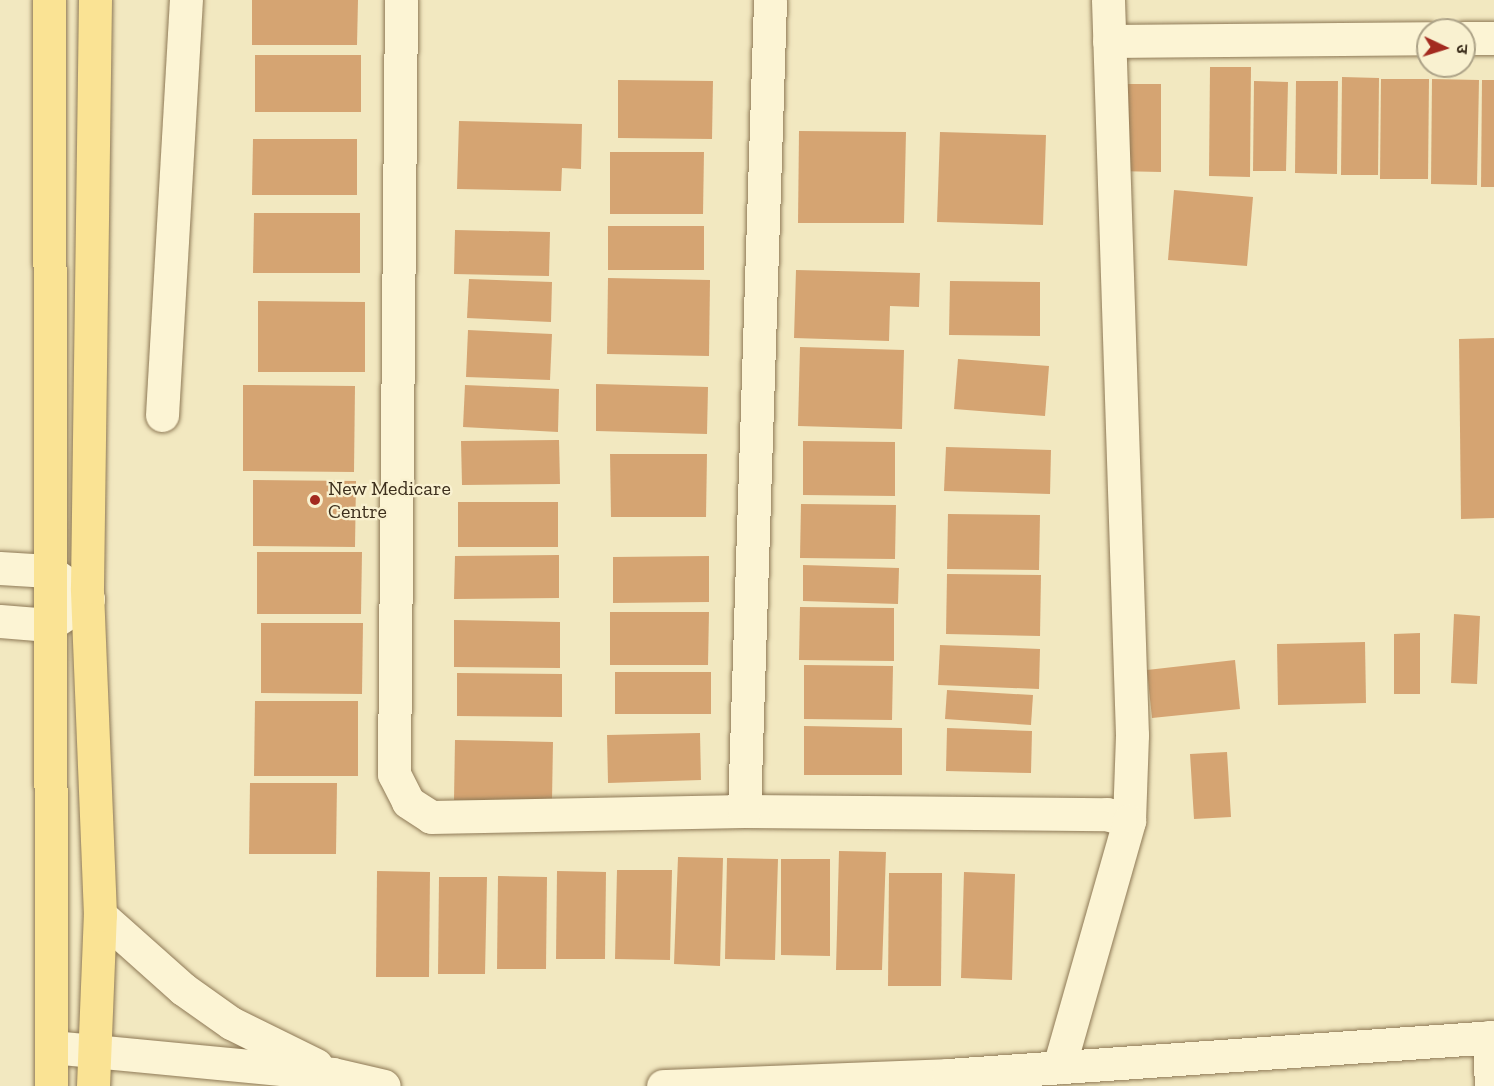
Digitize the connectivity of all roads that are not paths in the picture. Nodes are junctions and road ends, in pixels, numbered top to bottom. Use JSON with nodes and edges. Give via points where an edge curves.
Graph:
{"nodes":[{"id":1,"x":49,"y":0,"type":"edge"},
{"id":2,"x":95,"y":0,"type":"edge"},
{"id":3,"x":186,"y":0,"type":"edge"},
{"id":4,"x":401,"y":0,"type":"edge"},
{"id":5,"x":770,"y":0,"type":"edge"},
{"id":6,"x":1108,"y":0,"type":"edge"},
{"id":7,"x":1416,"y":38,"type":"edge"},
{"id":8,"x":1476,"y":38,"type":"edge"},
{"id":9,"x":1494,"y":38,"type":"edge"},
{"id":10,"x":1109,"y":41,"type":"junction"},
{"id":11,"x":162,"y":415,"type":"dead end"},
{"id":12,"x":0,"y":568,"type":"edge"},
{"id":13,"x":49,"y":570,"type":"junction"},
{"id":14,"x":88,"y":599,"type":"junction"},
{"id":15,"x":0,"y":621,"type":"edge"},
{"id":16,"x":49,"y":625,"type":"junction"},
{"id":17,"x":744,"y":811,"type":"junction"},
{"id":18,"x":1129,"y":820,"type":"junction"},
{"id":19,"x":100,"y":915,"type":"junction"},
{"id":20,"x":1492,"y":1037,"type":"edge"},
{"id":21,"x":52,"y":1047,"type":"junction"},
{"id":22,"x":96,"y":1052,"type":"junction"},
{"id":23,"x":1059,"y":1067,"type":"junction"},
{"id":24,"x":333,"y":1074,"type":"junction"},
{"id":25,"x":948,"y":1081,"type":"edge"},
{"id":26,"x":51,"y":1086,"type":"edge"},
{"id":27,"x":93,"y":1086,"type":"edge"},
{"id":28,"x":384,"y":1086,"type":"edge"},
{"id":29,"x":663,"y":1086,"type":"edge"},
{"id":30,"x":1491,"y":1086,"type":"edge"}],
"edges":[{"from":1,"to":13,"type":"main road"},
{"from":2,"to":14,"type":"main road"},
{"from":3,"to":11,"type":"street"},
{"from":4,"to":17,"type":"street","via":[[394,774],[408,802],[431,818]]},
{"from":5,"to":17,"type":"street"},
{"from":6,"to":10,"type":"street"},
{"from":7,"to":10,"type":"street"},
{"from":8,"to":9,"type":"street"},
{"from":10,"to":18,"type":"street","via":[[1131,735]]},
{"from":12,"to":13,"type":"street"},
{"from":13,"to":14,"type":"street"},
{"from":13,"to":16,"type":"main road"},
{"from":14,"to":16,"type":"street"},
{"from":14,"to":19,"type":"main road"},
{"from":15,"to":16,"type":"street"},
{"from":16,"to":21,"type":"main road"},
{"from":17,"to":18,"type":"street","via":[[1107,814]]},
{"from":18,"to":23,"type":"street"},
{"from":19,"to":22,"type":"main road"},
{"from":19,"to":24,"type":"street","via":[[183,989],[231,1023]]},
{"from":20,"to":23,"type":"street"},
{"from":20,"to":30,"type":"street"},
{"from":21,"to":22,"type":"street"},
{"from":21,"to":26,"type":"main road"},
{"from":22,"to":24,"type":"street"},
{"from":22,"to":27,"type":"main road"},
{"from":23,"to":25,"type":"street"},
{"from":24,"to":28,"type":"street"},
{"from":25,"to":29,"type":"street"}]}
